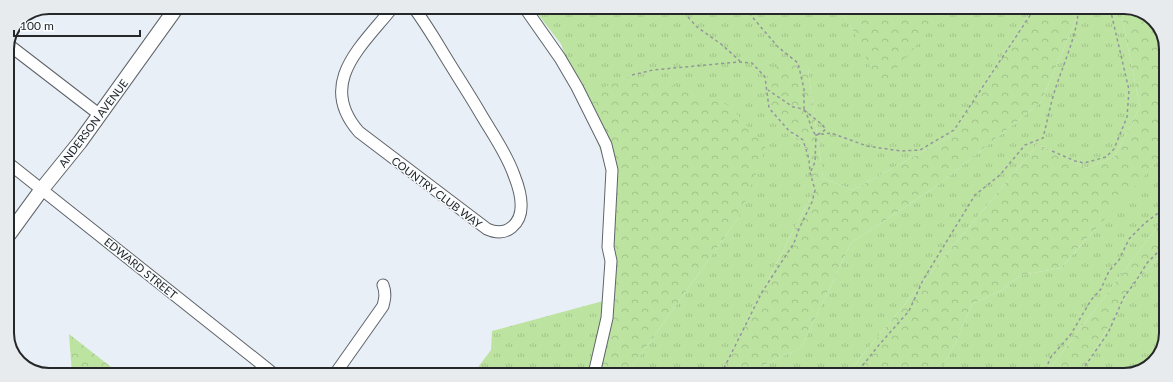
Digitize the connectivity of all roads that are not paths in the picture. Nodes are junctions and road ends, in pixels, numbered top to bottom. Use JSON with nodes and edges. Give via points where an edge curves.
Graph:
{"nodes":[{"id":1,"x":170,"y":14,"type":"edge"},
{"id":2,"x":388,"y":14,"type":"edge"},
{"id":3,"x":418,"y":14,"type":"edge"},
{"id":4,"x":529,"y":14,"type":"edge"},
{"id":5,"x":14,"y":49,"type":"edge"},
{"id":6,"x":100,"y":115,"type":"junction"},
{"id":7,"x":14,"y":167,"type":"edge"},
{"id":8,"x":42,"y":189,"type":"junction"},
{"id":9,"x":14,"y":227,"type":"edge"},
{"id":10,"x":383,"y":285,"type":"dead end"},
{"id":11,"x":266,"y":368,"type":"edge"},
{"id":12,"x":339,"y":368,"type":"edge"},
{"id":13,"x":596,"y":368,"type":"edge"}],
"edges":[{"from":1,"to":6,"type":"main road","name":"ANDERSON AVENUE"},
{"from":2,"to":3,"type":"street","name":"COUNTRY CLUB WAY","via":[[355,54],[344,73],[341,94],[347,116],[359,132],[487,229],[502,232],[518,220],[521,212],[518,190],[510,166],[464,86]]},
{"from":4,"to":13,"type":"street","via":[[577,87],[606,145],[612,170],[608,247],[612,261],[607,318]]},
{"from":5,"to":6,"type":"street"},
{"from":6,"to":8,"type":"main road","name":"ANDERSON AVENUE"},
{"from":7,"to":8,"type":"street","name":"EDWARD STREET"},
{"from":8,"to":9,"type":"main road","name":"ANDERSON AVENUE"},
{"from":8,"to":11,"type":"street","name":"EDWARD STREET"},
{"from":10,"to":12,"type":"street","via":[[383,306]]}]}
